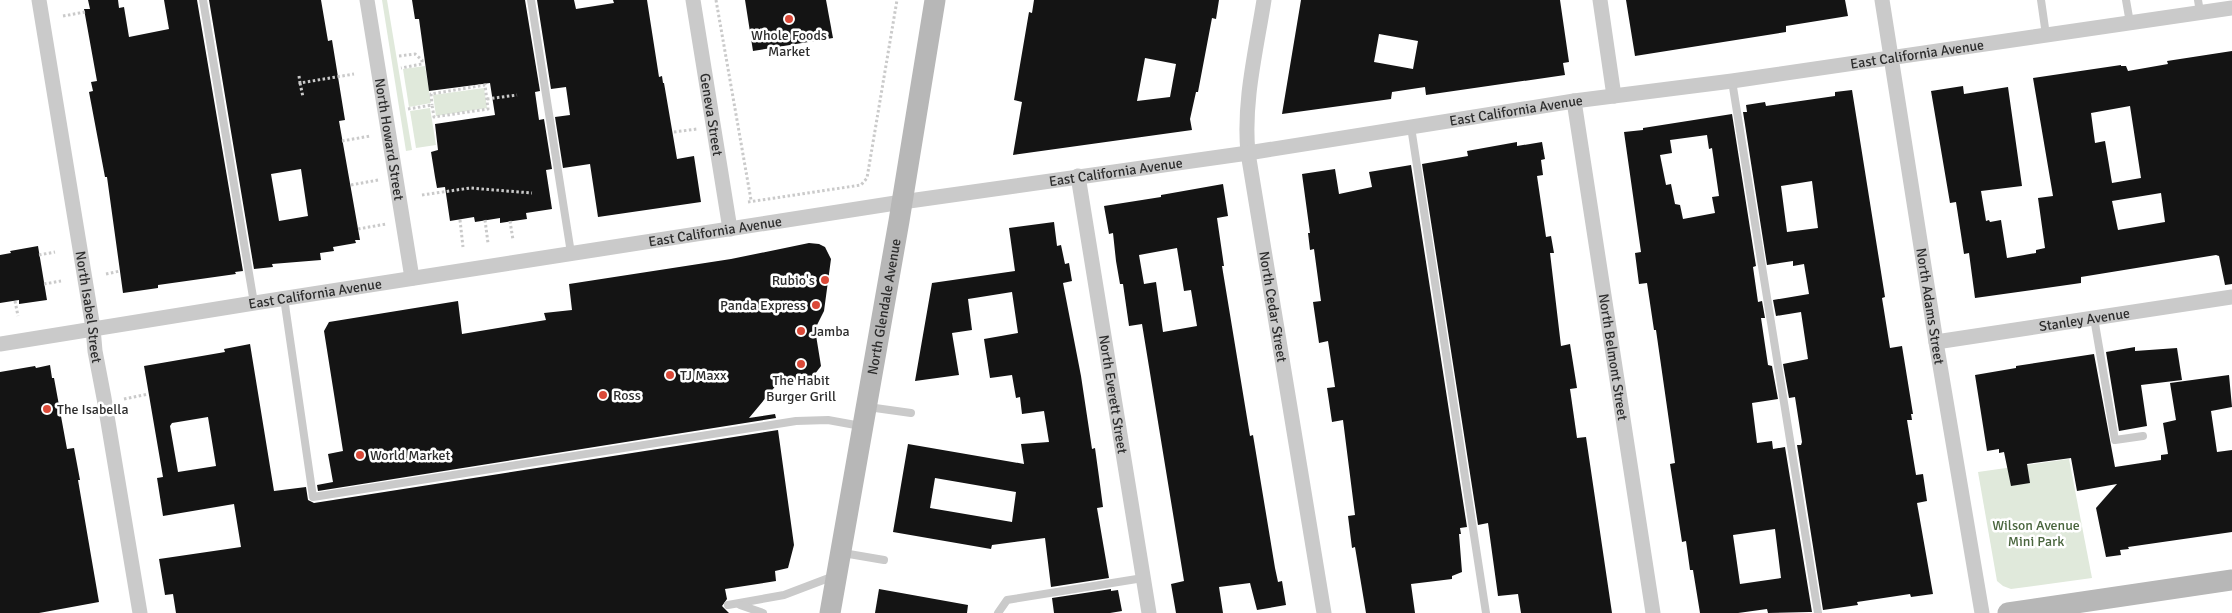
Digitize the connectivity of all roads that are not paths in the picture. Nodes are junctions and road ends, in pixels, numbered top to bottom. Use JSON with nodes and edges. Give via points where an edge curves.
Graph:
{"nodes":[{"id":1,"x":39,"y":0,"type":"edge"},
{"id":2,"x":203,"y":0,"type":"edge"},
{"id":3,"x":366,"y":0,"type":"edge"},
{"id":4,"x":531,"y":0,"type":"edge"},
{"id":5,"x":693,"y":0,"type":"edge"},
{"id":6,"x":935,"y":0,"type":"edge"},
{"id":7,"x":1264,"y":0,"type":"edge"},
{"id":8,"x":1600,"y":0,"type":"edge"},
{"id":9,"x":1882,"y":0,"type":"edge"},
{"id":10,"x":2041,"y":0,"type":"edge"},
{"id":11,"x":2126,"y":0,"type":"edge"},
{"id":12,"x":2199,"y":6,"type":"edge"},
{"id":13,"x":2232,"y":8,"type":"edge"},
{"id":14,"x":2130,"y":23,"type":"junction"},
{"id":15,"x":2046,"y":35,"type":"junction"},
{"id":16,"x":1891,"y":58,"type":"junction"},
{"id":17,"x":1732,"y":81,"type":"junction"},
{"id":18,"x":1614,"y":96,"type":"junction"},
{"id":19,"x":1574,"y":101,"type":"junction"},
{"id":20,"x":1412,"y":127,"type":"junction"},
{"id":21,"x":1248,"y":153,"type":"junction"},
{"id":22,"x":1078,"y":176,"type":"junction"},
{"id":23,"x":902,"y":202,"type":"junction"},
{"id":24,"x":730,"y":229,"type":"junction"},
{"id":25,"x":571,"y":253,"type":"junction"},
{"id":26,"x":412,"y":278,"type":"junction"},
{"id":27,"x":2232,"y":297,"type":"edge"},
{"id":28,"x":284,"y":298,"type":"junction"},
{"id":29,"x":254,"y":303,"type":"junction"},
{"id":30,"x":2094,"y":318,"type":"junction"},
{"id":31,"x":93,"y":328,"type":"junction"},
{"id":32,"x":1936,"y":342,"type":"junction"},
{"id":33,"x":0,"y":344,"type":"edge"},
{"id":34,"x":911,"y":413,"type":"dead end"},
{"id":35,"x":865,"y":416,"type":"junction"},
{"id":36,"x":2143,"y":436,"type":"dead end"},
{"id":37,"x":841,"y":553,"type":"junction"},
{"id":38,"x":884,"y":560,"type":"dead end"},
{"id":39,"x":836,"y":576,"type":"junction"},
{"id":40,"x":1143,"y":578,"type":"junction"},
{"id":41,"x":2232,"y":580,"type":"edge"},
{"id":42,"x":738,"y":604,"type":"junction"},
{"id":43,"x":728,"y":605,"type":"dead end"},
{"id":44,"x":140,"y":613,"type":"edge"},
{"id":45,"x":763,"y":613,"type":"edge"},
{"id":46,"x":830,"y":613,"type":"edge"},
{"id":47,"x":998,"y":613,"type":"edge"},
{"id":48,"x":1149,"y":613,"type":"edge"},
{"id":49,"x":1324,"y":613,"type":"edge"},
{"id":50,"x":1486,"y":613,"type":"edge"},
{"id":51,"x":1653,"y":613,"type":"edge"},
{"id":52,"x":1818,"y":613,"type":"edge"},
{"id":53,"x":1982,"y":613,"type":"edge"},
{"id":54,"x":2008,"y":613,"type":"edge"}],
"edges":[{"from":1,"to":31,"type":"street","name":"North Isabel Street"},
{"from":2,"to":29,"type":"lane"},
{"from":3,"to":26,"type":"street","name":"North Howard Street"},
{"from":4,"to":25,"type":"lane"},
{"from":5,"to":24,"type":"street","name":"Geneva Street"},
{"from":6,"to":23,"type":"main road","name":"North Glendale Avenue"},
{"from":7,"to":21,"type":"street","name":"North Cedar Street","via":[[1247,107]]},
{"from":8,"to":18,"type":"street"},
{"from":9,"to":16,"type":"street","name":"North Adams Street"},
{"from":10,"to":15,"type":"lane"},
{"from":11,"to":14,"type":"lane"},
{"from":12,"to":13,"type":"street","name":"East California Avenue"},
{"from":12,"to":14,"type":"street","name":"East California Avenue"},
{"from":14,"to":15,"type":"street","name":"East California Avenue"},
{"from":15,"to":16,"type":"street","name":"East California Avenue"},
{"from":16,"to":17,"type":"street","name":"East California Avenue"},
{"from":16,"to":32,"type":"street","name":"North Adams Street"},
{"from":17,"to":18,"type":"street","name":"East California Avenue"},
{"from":17,"to":52,"type":"lane"},
{"from":18,"to":19,"type":"street","name":"East California Avenue"},
{"from":19,"to":20,"type":"street","name":"East California Avenue"},
{"from":19,"to":51,"type":"street","name":"North Belmont Street"},
{"from":20,"to":21,"type":"street","name":"East California Avenue"},
{"from":20,"to":50,"type":"lane"},
{"from":21,"to":22,"type":"street","name":"East California Avenue"},
{"from":21,"to":49,"type":"street","name":"North Cedar Street"},
{"from":22,"to":23,"type":"street","name":"East California Avenue"},
{"from":22,"to":40,"type":"street","name":"North Everett Street"},
{"from":23,"to":24,"type":"street","name":"East California Avenue"},
{"from":23,"to":35,"type":"main road","name":"North Glendale Avenue"},
{"from":24,"to":25,"type":"street","name":"East California Avenue"},
{"from":25,"to":26,"type":"street","name":"East California Avenue"},
{"from":26,"to":28,"type":"street","name":"East California Avenue"},
{"from":27,"to":30,"type":"street","name":"Stanley Avenue"},
{"from":28,"to":29,"type":"street","name":"East California Avenue"},
{"from":28,"to":35,"type":"lane","via":[[313,497],[796,421]]},
{"from":29,"to":31,"type":"street","name":"East California Avenue"},
{"from":30,"to":32,"type":"street","name":"Stanley Avenue"},
{"from":30,"to":36,"type":"lane","via":[[2115,440]]},
{"from":31,"to":33,"type":"street","name":"East California Avenue"},
{"from":31,"to":44,"type":"street","name":"North Isabel Street"},
{"from":32,"to":53,"type":"street","name":"North Adams Street"},
{"from":34,"to":35,"type":"lane"},
{"from":35,"to":37,"type":"main road","name":"North Glendale Avenue"},
{"from":37,"to":38,"type":"lane"},
{"from":37,"to":39,"type":"main road","name":"North Glendale Avenue"},
{"from":39,"to":42,"type":"lane","via":[[784,595]]},
{"from":39,"to":46,"type":"main road","name":"North Glendale Avenue"},
{"from":40,"to":47,"type":"lane","via":[[1007,600]]},
{"from":40,"to":48,"type":"street","name":"North Everett Street"},
{"from":41,"to":54,"type":"main road"},
{"from":42,"to":43,"type":"lane"},
{"from":42,"to":45,"type":"lane"}]}
